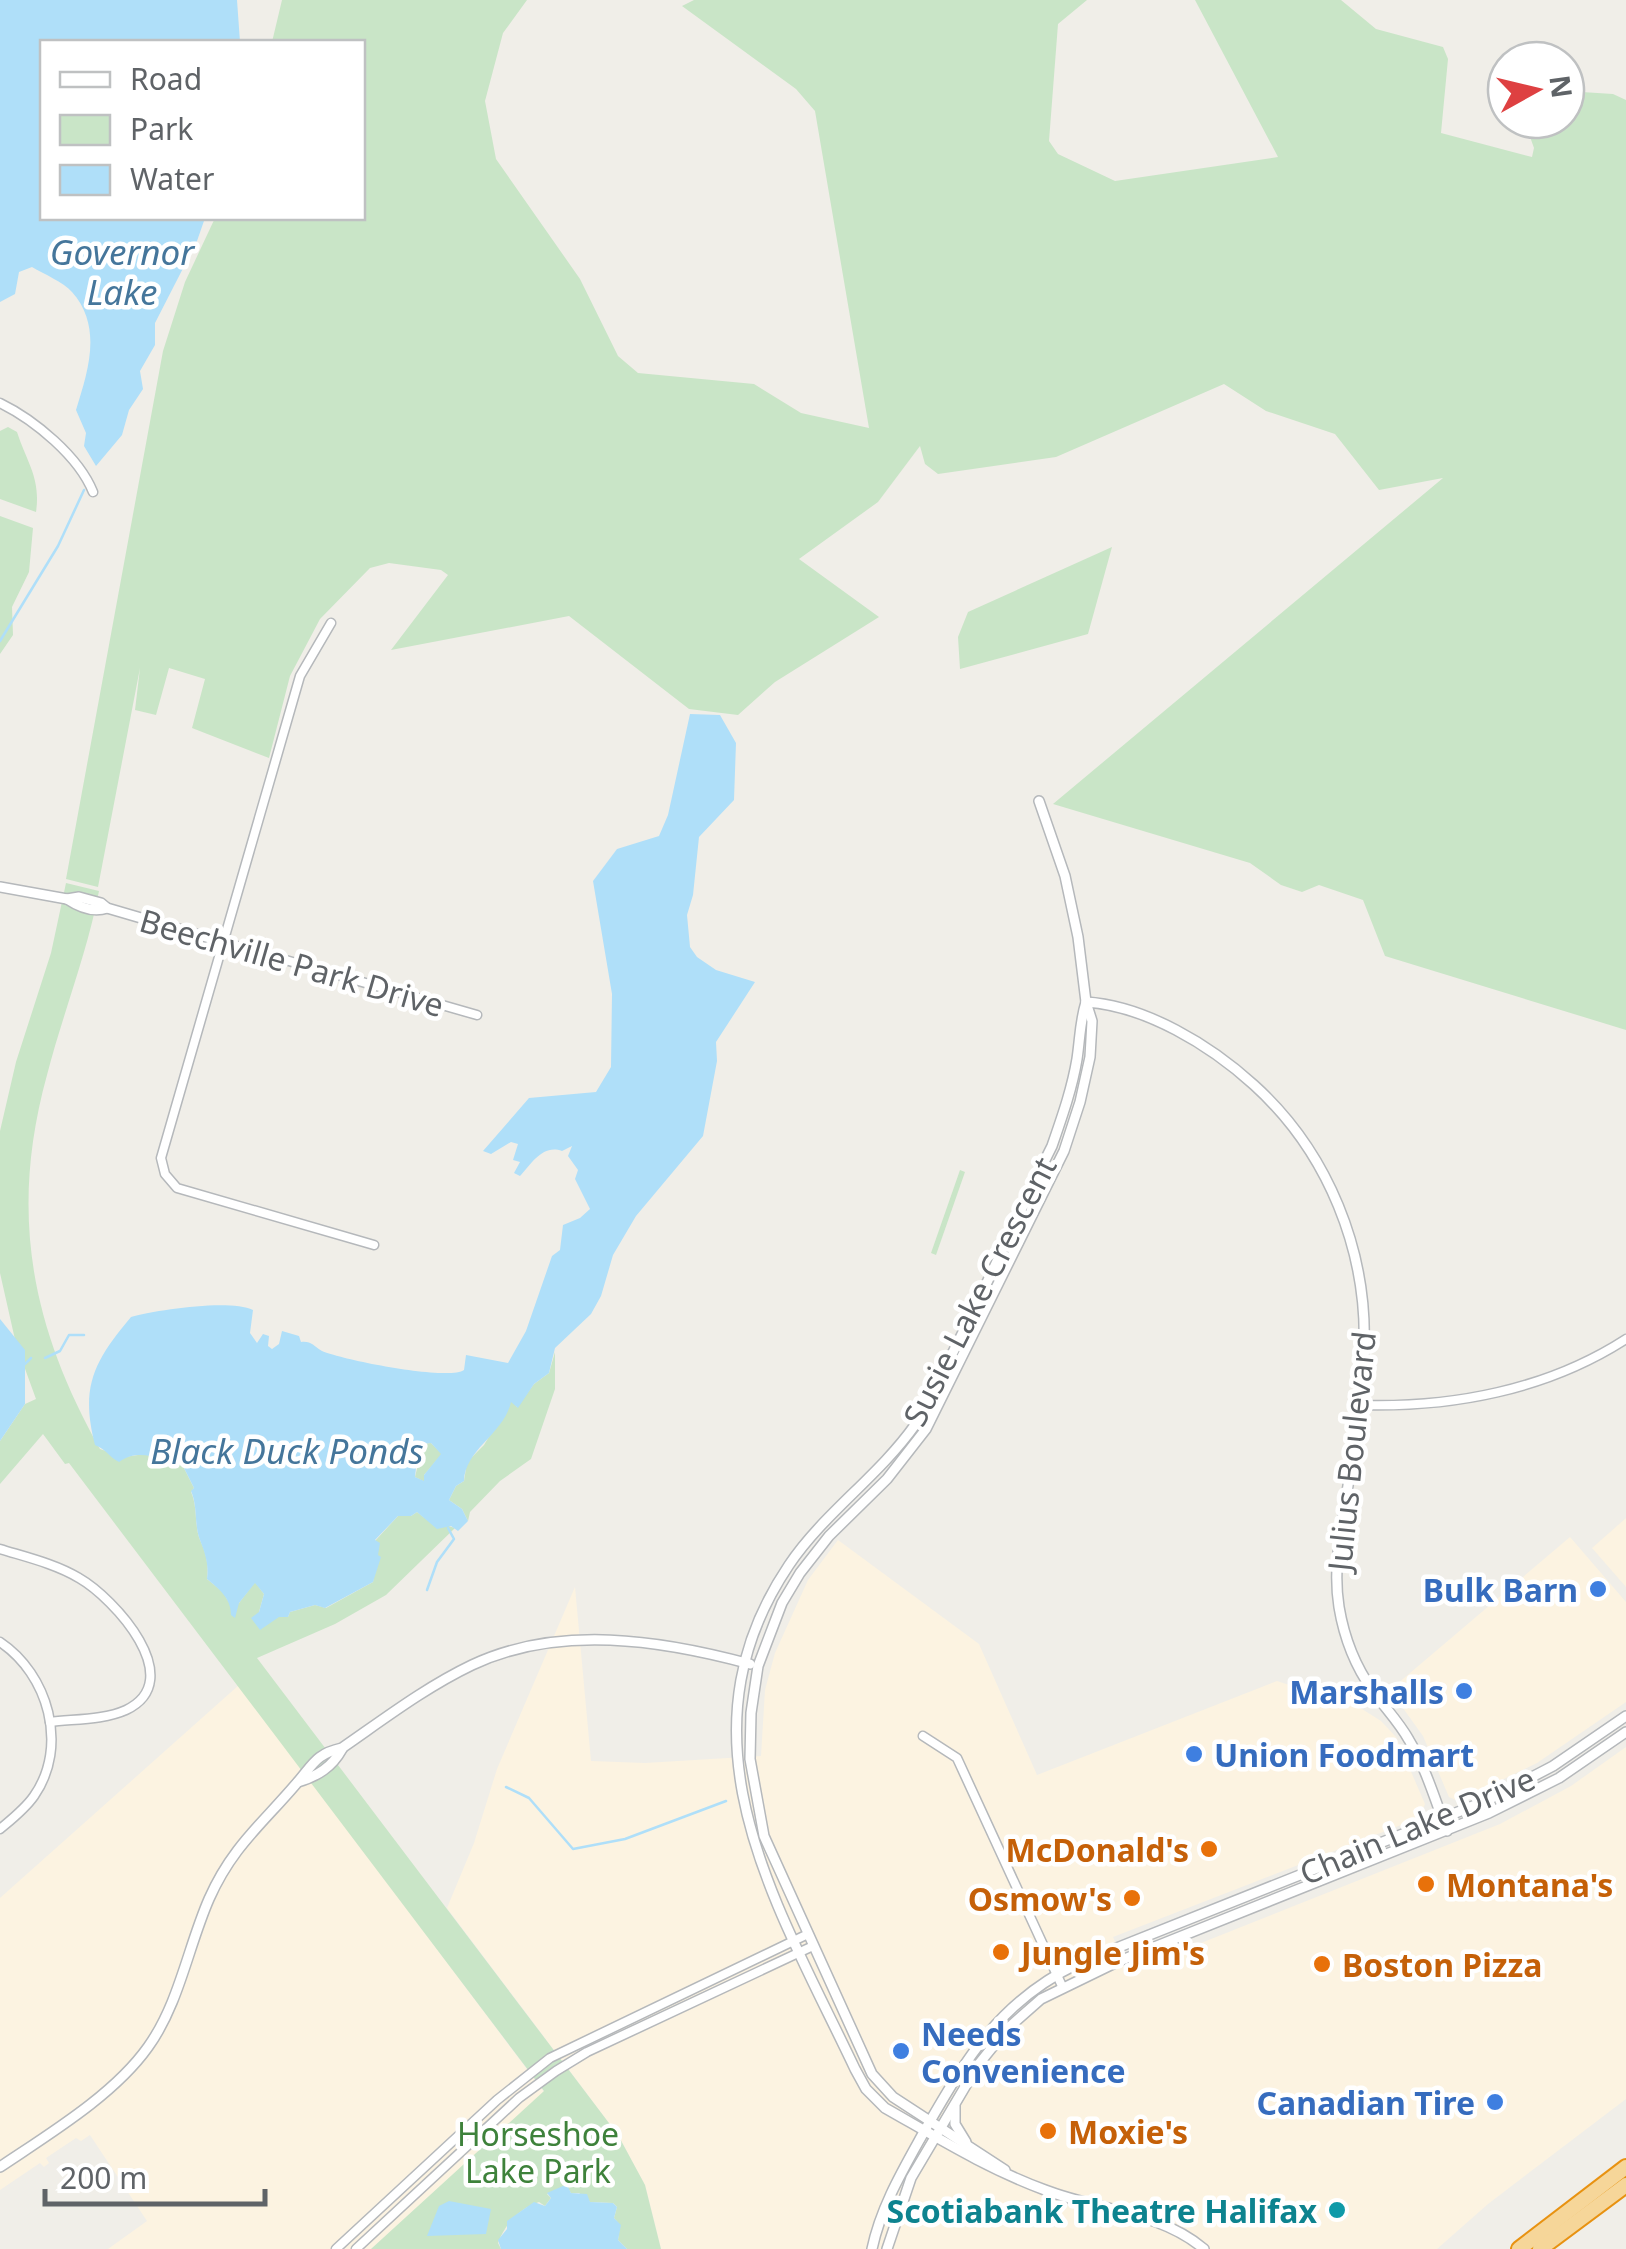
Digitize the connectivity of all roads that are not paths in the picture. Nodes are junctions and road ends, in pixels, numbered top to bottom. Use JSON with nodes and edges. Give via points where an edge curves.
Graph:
{"nodes":[{"id":1,"x":0,"y":404,"type":"edge"},
{"id":2,"x":93,"y":492,"type":"dead end"},
{"id":3,"x":337,"y":638,"type":"dead end"},
{"id":4,"x":1039,"y":800,"type":"dead end"},
{"id":5,"x":0,"y":887,"type":"edge"},
{"id":6,"x":223,"y":942,"type":"junction"},
{"id":7,"x":1086,"y":1002,"type":"junction"},
{"id":8,"x":478,"y":1015,"type":"dead end"},
{"id":9,"x":374,"y":1245,"type":"dead end"},
{"id":10,"x":1626,"y":1338,"type":"edge"},
{"id":11,"x":1358,"y":1405,"type":"junction"},
{"id":12,"x":0,"y":1549,"type":"edge"},
{"id":13,"x":0,"y":1642,"type":"edge"},
{"id":14,"x":745,"y":1662,"type":"junction"},
{"id":15,"x":758,"y":1666,"type":"junction"},
{"id":16,"x":1626,"y":1716,"type":"edge"},
{"id":17,"x":50,"y":1722,"type":"junction"},
{"id":18,"x":1626,"y":1732,"type":"edge"},
{"id":19,"x":923,"y":1736,"type":"dead end"},
{"id":20,"x":1442,"y":1819,"type":"junction"},
{"id":21,"x":0,"y":1829,"type":"edge"},
{"id":22,"x":1447,"y":1831,"type":"junction"},
{"id":23,"x":1253,"y":1894,"type":"junction"},
{"id":24,"x":1258,"y":1906,"type":"junction"},
{"id":25,"x":808,"y":1934,"type":"junction"},
{"id":26,"x":796,"y":1940,"type":"junction"},
{"id":27,"x":813,"y":1946,"type":"junction"},
{"id":28,"x":801,"y":1951,"type":"junction"},
{"id":29,"x":1057,"y":1975,"type":"junction"},
{"id":30,"x":1062,"y":1986,"type":"junction"},
{"id":31,"x":955,"y":2104,"type":"junction"},
{"id":32,"x":930,"y":2120,"type":"junction"},
{"id":33,"x":924,"y":2131,"type":"junction"},
{"id":34,"x":938,"y":2133,"type":"junction"},
{"id":35,"x":972,"y":2148,"type":"junction"},
{"id":36,"x":0,"y":2167,"type":"edge"},
{"id":37,"x":1626,"y":2167,"type":"edge"},
{"id":38,"x":1011,"y":2175,"type":"junction"},
{"id":39,"x":1626,"y":2186,"type":"edge"},
{"id":40,"x":336,"y":2249,"type":"edge"},
{"id":41,"x":356,"y":2249,"type":"edge"},
{"id":42,"x":872,"y":2249,"type":"edge"},
{"id":43,"x":886,"y":2249,"type":"edge"},
{"id":44,"x":1204,"y":2249,"type":"edge"},
{"id":45,"x":1519,"y":2249,"type":"edge"},
{"id":46,"x":1540,"y":2249,"type":"edge"}],
"edges":[{"from":1,"to":2,"type":"street","via":[[50,439],[86,474]]},
{"from":3,"to":6,"type":"street","via":[[328,627],[300,676]]},
{"from":4,"to":7,"type":"street","name":"Susie Lake Crescent","via":[[1065,876]]},
{"from":5,"to":6,"type":"street","name":"Beechville Park Drive","via":[[90,900]]},
{"from":6,"to":8,"type":"street","name":"Beechville Park Drive"},
{"from":6,"to":9,"type":"street","via":[[161,1154],[165,1174],[178,1188]]},
{"from":7,"to":11,"type":"street","name":"Julius Boulevard","via":[[1137,1015],[1201,1045],[1258,1089],[1305,1144],[1340,1208],[1357,1263],[1365,1334]]},
{"from":7,"to":14,"type":"street","name":"Susie Lake Crescent","via":[[1068,1102],[1052,1146],[970,1320],[916,1422],[789,1564]]},
{"from":7,"to":15,"type":"street","name":"Susie Lake Crescent","via":[[1090,1056],[1064,1151],[926,1429],[800,1573]]},
{"from":10,"to":11,"type":"street","via":[[1574,1368],[1505,1391]]},
{"from":11,"to":20,"type":"street","name":"Julius Boulevard","via":[[1337,1567],[1340,1610],[1356,1662],[1413,1746]]},
{"from":12,"to":17,"type":"street","via":[[92,1587],[150,1660],[146,1690],[130,1708]]},
{"from":13,"to":17,"type":"street","via":[[34,1677]]},
{"from":14,"to":15,"type":"street"},
{"from":14,"to":26,"type":"street","name":"Susie Lake Crescent","via":[[735,1718],[740,1792],[756,1851]]},
{"from":14,"to":36,"type":"street","via":[[639,1642],[566,1640],[486,1659],[439,1682],[342,1748],[335,1762],[298,1782],[259,1821],[221,1876],[149,2046],[108,2090]]},
{"from":15,"to":25,"type":"street","name":"Susie Lake Crescent","via":[[749,1740],[757,1808]]},
{"from":16,"to":20,"type":"street","name":"Chain Lake Drive","via":[[1552,1766]]},
{"from":17,"to":21,"type":"street","via":[[42,1783]]},
{"from":18,"to":22,"type":"street","name":"Chain Lake Drive","via":[[1542,1788]]},
{"from":19,"to":29,"type":"street","via":[[957,1758]]},
{"from":20,"to":22,"type":"street","name":"Julius Boulevard"},
{"from":20,"to":23,"type":"street","name":"Chain Lake Drive"},
{"from":22,"to":24,"type":"street","name":"Chain Lake Drive"},
{"from":23,"to":24,"type":"street"},
{"from":23,"to":29,"type":"street","name":"Chain Lake Drive"},
{"from":24,"to":30,"type":"street","name":"Chain Lake Drive"},
{"from":25,"to":26,"type":"street"},
{"from":25,"to":27,"type":"street","name":"Susie Lake Crescent"},
{"from":26,"to":28,"type":"street","name":"Susie Lake Crescent"},
{"from":26,"to":40,"type":"street","via":[[547,2060]]},
{"from":27,"to":28,"type":"street"},
{"from":27,"to":32,"type":"street","name":"Susie Lake Crescent","via":[[874,2078]]},
{"from":28,"to":33,"type":"street","name":"Susie Lake Crescent","via":[[863,2084],[885,2108]]},
{"from":28,"to":41,"type":"street","via":[[553,2072]]},
{"from":29,"to":30,"type":"street"},
{"from":29,"to":32,"type":"street","name":"Chain Lake Drive","via":[[988,2031]]},
{"from":30,"to":31,"type":"street","name":"Chain Lake Drive","via":[[996,2040]]},
{"from":31,"to":34,"type":"street","name":"Chain Lake Drive"},
{"from":31,"to":35,"type":"street","via":[[958,2130]]},
{"from":32,"to":33,"type":"street","name":"Chain Lake Drive"},
{"from":32,"to":34,"type":"street","name":"Susie Lake Crescent"},
{"from":33,"to":34,"type":"street","name":"Susie Lake Crescent"},
{"from":33,"to":42,"type":"street","name":"Chain Lake Drive","via":[[890,2194]]},
{"from":34,"to":35,"type":"street"},
{"from":34,"to":38,"type":"street"},
{"from":34,"to":43,"type":"street","name":"Chain Lake Drive","via":[[911,2178]]},
{"from":35,"to":38,"type":"street"},
{"from":37,"to":45,"type":"highway"},
{"from":38,"to":44,"type":"street","via":[[1070,2199],[1160,2221]]},
{"from":39,"to":46,"type":"highway"}]}
